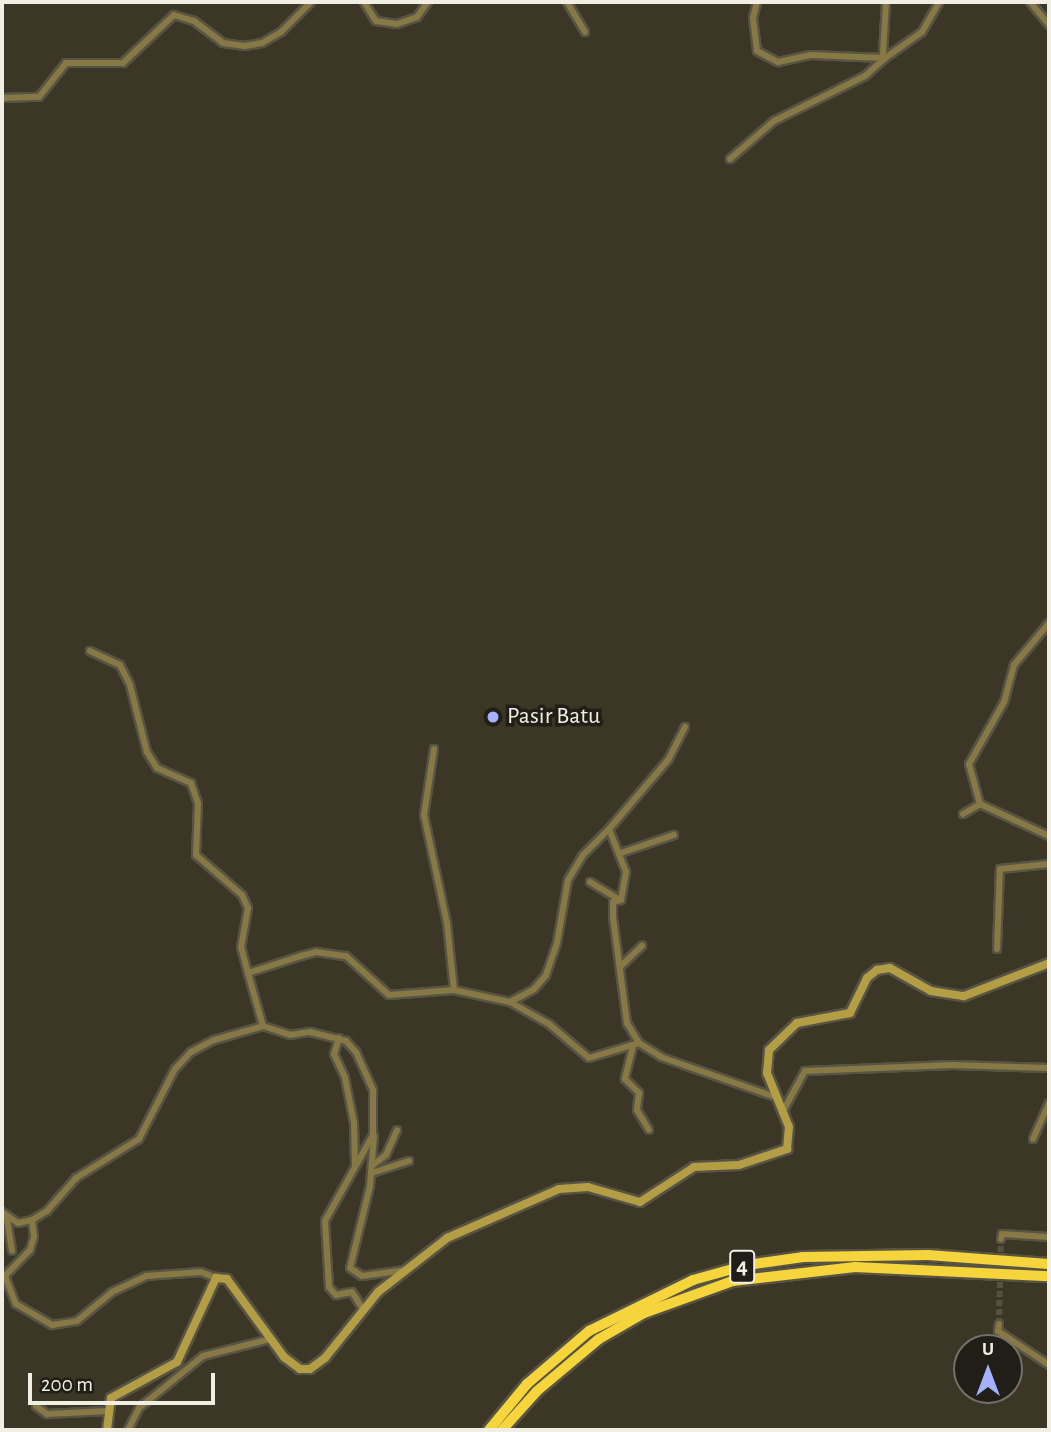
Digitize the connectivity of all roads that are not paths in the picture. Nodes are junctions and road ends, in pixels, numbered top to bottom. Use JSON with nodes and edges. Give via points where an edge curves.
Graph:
{"nodes":[{"id":1,"x":311,"y":2,"type":"edge"},
{"id":2,"x":363,"y":2,"type":"edge"},
{"id":3,"x":428,"y":2,"type":"edge"},
{"id":4,"x":567,"y":2,"type":"edge"},
{"id":5,"x":757,"y":2,"type":"edge"},
{"id":6,"x":886,"y":2,"type":"edge"},
{"id":7,"x":939,"y":2,"type":"edge"},
{"id":8,"x":1030,"y":2,"type":"edge"},
{"id":9,"x":1049,"y":25,"type":"edge"},
{"id":10,"x":585,"y":32,"type":"dead end"},
{"id":11,"x":884,"y":56,"type":"junction"},
{"id":12,"x":2,"y":98,"type":"edge"},
{"id":13,"x":730,"y":159,"type":"dead end"},
{"id":14,"x":1049,"y":623,"type":"edge"},
{"id":15,"x":90,"y":650,"type":"dead end"},
{"id":16,"x":685,"y":727,"type":"dead end"},
{"id":17,"x":434,"y":749,"type":"dead end"},
{"id":18,"x":980,"y":804,"type":"junction"},
{"id":19,"x":963,"y":814,"type":"dead end"},
{"id":20,"x":610,"y":829,"type":"junction"},
{"id":21,"x":674,"y":835,"type":"dead end"},
{"id":22,"x":1049,"y":836,"type":"edge"},
{"id":23,"x":621,"y":853,"type":"junction"},
{"id":24,"x":1049,"y":864,"type":"edge"},
{"id":25,"x":590,"y":882,"type":"dead end"},
{"id":26,"x":617,"y":898,"type":"junction"},
{"id":27,"x":642,"y":946,"type":"dead end"},
{"id":28,"x":997,"y":949,"type":"dead end"},
{"id":29,"x":1049,"y":963,"type":"edge"},
{"id":30,"x":622,"y":965,"type":"junction"},
{"id":31,"x":248,"y":973,"type":"junction"},
{"id":32,"x":454,"y":990,"type":"junction"},
{"id":33,"x":510,"y":1002,"type":"junction"},
{"id":34,"x":263,"y":1026,"type":"junction"},
{"id":35,"x":339,"y":1038,"type":"junction"},
{"id":36,"x":636,"y":1044,"type":"junction"},
{"id":37,"x":1049,"y":1068,"type":"edge"},
{"id":38,"x":778,"y":1098,"type":"junction"},
{"id":39,"x":1049,"y":1103,"type":"edge"},
{"id":40,"x":782,"y":1113,"type":"junction"},
{"id":41,"x":374,"y":1126,"type":"junction"},
{"id":42,"x":397,"y":1129,"type":"dead end"},
{"id":43,"x":649,"y":1130,"type":"dead end"},
{"id":44,"x":1032,"y":1139,"type":"dead end"},
{"id":45,"x":409,"y":1161,"type":"dead end"},
{"id":46,"x":373,"y":1165,"type":"junction"},
{"id":47,"x":355,"y":1167,"type":"junction"},
{"id":48,"x":372,"y":1173,"type":"junction"},
{"id":49,"x":2,"y":1212,"type":"edge"},
{"id":50,"x":7,"y":1219,"type":"junction"},
{"id":51,"x":32,"y":1220,"type":"junction"},
{"id":52,"x":1049,"y":1237,"type":"edge"},
{"id":53,"x":1001,"y":1239,"type":"dead end"},
{"id":54,"x":12,"y":1251,"type":"dead end"},
{"id":55,"x":1049,"y":1264,"type":"edge"},
{"id":56,"x":408,"y":1270,"type":"junction"},
{"id":57,"x":1049,"y":1276,"type":"edge"},
{"id":58,"x":216,"y":1278,"type":"junction"},
{"id":59,"x":363,"y":1309,"type":"junction"},
{"id":60,"x":999,"y":1324,"type":"dead end"},
{"id":61,"x":270,"y":1339,"type":"junction"},
{"id":62,"x":183,"y":1352,"type":"junction"},
{"id":63,"x":1049,"y":1365,"type":"edge"},
{"id":64,"x":186,"y":1368,"type":"junction"},
{"id":65,"x":36,"y":1406,"type":"dead end"},
{"id":66,"x":108,"y":1411,"type":"junction"},
{"id":67,"x":107,"y":1430,"type":"edge"},
{"id":68,"x":128,"y":1430,"type":"edge"},
{"id":69,"x":489,"y":1430,"type":"edge"},
{"id":70,"x":502,"y":1430,"type":"edge"}],
"edges":[{"from":1,"to":12,"type":"street","via":[[271,38],[245,46],[223,43],[194,21],[174,15],[123,63],[66,63],[38,97]]},
{"from":2,"to":3,"type":"street","via":[[376,21],[397,24],[417,17]]},
{"from":4,"to":10,"type":"street"},
{"from":5,"to":11,"type":"street","via":[[752,18],[757,51],[769,60]]},
{"from":6,"to":11,"type":"street"},
{"from":7,"to":11,"type":"street","via":[[922,32]]},
{"from":8,"to":9,"type":"street"},
{"from":11,"to":13,"type":"street","via":[[865,76],[774,121]]},
{"from":14,"to":18,"type":"street","via":[[1019,656],[1004,702],[971,757],[969,771]]},
{"from":15,"to":31,"type":"street","via":[[120,665],[130,685],[147,752],[157,768],[191,783],[198,803],[196,855],[242,895],[248,908],[241,947]]},
{"from":16,"to":20,"type":"street","via":[[668,760]]},
{"from":17,"to":32,"type":"street","via":[[424,815],[445,911]]},
{"from":18,"to":19,"type":"street"},
{"from":18,"to":22,"type":"street"},
{"from":20,"to":23,"type":"street"},
{"from":20,"to":33,"type":"street","via":[[583,855],[568,880],[546,975],[534,989]]},
{"from":21,"to":23,"type":"street"},
{"from":23,"to":26,"type":"street","via":[[626,881],[621,900]]},
{"from":24,"to":28,"type":"street","via":[[1000,869]]},
{"from":25,"to":26,"type":"street"},
{"from":26,"to":30,"type":"street","via":[[613,917]]},
{"from":27,"to":30,"type":"street"},
{"from":29,"to":38,"type":"main road","via":[[964,996],[931,991],[890,968],[877,970],[867,978],[850,1013],[797,1023],[774,1042],[766,1061]]},
{"from":30,"to":36,"type":"street","via":[[627,1023]]},
{"from":31,"to":32,"type":"street","via":[[316,952],[335,953],[356,962],[389,995]]},
{"from":31,"to":34,"type":"street"},
{"from":32,"to":33,"type":"street"},
{"from":33,"to":36,"type":"street","via":[[549,1024],[587,1057],[602,1057]]},
{"from":34,"to":35,"type":"street","via":[[290,1035],[310,1032]]},
{"from":34,"to":51,"type":"street","via":[[191,1052],[175,1069],[138,1139],[76,1178],[47,1211]]},
{"from":35,"to":41,"type":"street","via":[[356,1052],[373,1090]]},
{"from":35,"to":47,"type":"street","via":[[334,1054],[345,1078],[354,1123]]},
{"from":36,"to":38,"type":"street"},
{"from":36,"to":43,"type":"street","via":[[626,1080],[639,1093],[637,1110]]},
{"from":37,"to":40,"type":"street","via":[[951,1065],[806,1071]]},
{"from":38,"to":40,"type":"main road"},
{"from":39,"to":44,"type":"street"},
{"from":40,"to":56,"type":"main road","via":[[790,1138],[780,1154],[739,1165],[694,1167],[640,1202],[589,1187],[549,1192],[447,1238]]},
{"from":41,"to":46,"type":"street"},
{"from":41,"to":47,"type":"street"},
{"from":42,"to":46,"type":"street","via":[[386,1154]]},
{"from":45,"to":48,"type":"street"},
{"from":46,"to":48,"type":"street"},
{"from":47,"to":59,"type":"street","via":[[325,1221],[326,1277],[332,1293],[349,1290]]},
{"from":48,"to":56,"type":"street","via":[[350,1268],[362,1276]]},
{"from":49,"to":50,"type":"street"},
{"from":50,"to":51,"type":"street"},
{"from":50,"to":54,"type":"street"},
{"from":51,"to":58,"type":"street","via":[[30,1250],[5,1276],[16,1304],[52,1325],[84,1318],[112,1292],[146,1276],[201,1272]]},
{"from":52,"to":53,"type":"street","via":[[1002,1234]]},
{"from":55,"to":69,"type":"highway","number":"4","via":[[856,1255],[747,1265],[693,1280],[589,1331],[527,1384]]},
{"from":56,"to":59,"type":"main road"},
{"from":57,"to":70,"type":"highway","number":"4","via":[[867,1267],[810,1269],[733,1281],[644,1313],[599,1339],[537,1391]]},
{"from":58,"to":61,"type":"main road","via":[[227,1279]]},
{"from":58,"to":62,"type":"main road"},
{"from":59,"to":61,"type":"main road","via":[[325,1358],[310,1369],[291,1363]]},
{"from":60,"to":63,"type":"street","via":[[998,1331]]},
{"from":61,"to":64,"type":"street","via":[[220,1349]]},
{"from":62,"to":64,"type":"street","via":[[189,1358]]},
{"from":62,"to":66,"type":"main road","via":[[167,1369],[123,1387],[111,1398]]},
{"from":64,"to":68,"type":"street","via":[[139,1408]]},
{"from":65,"to":66,"type":"street","via":[[47,1414]]},
{"from":66,"to":67,"type":"main road"}]}
